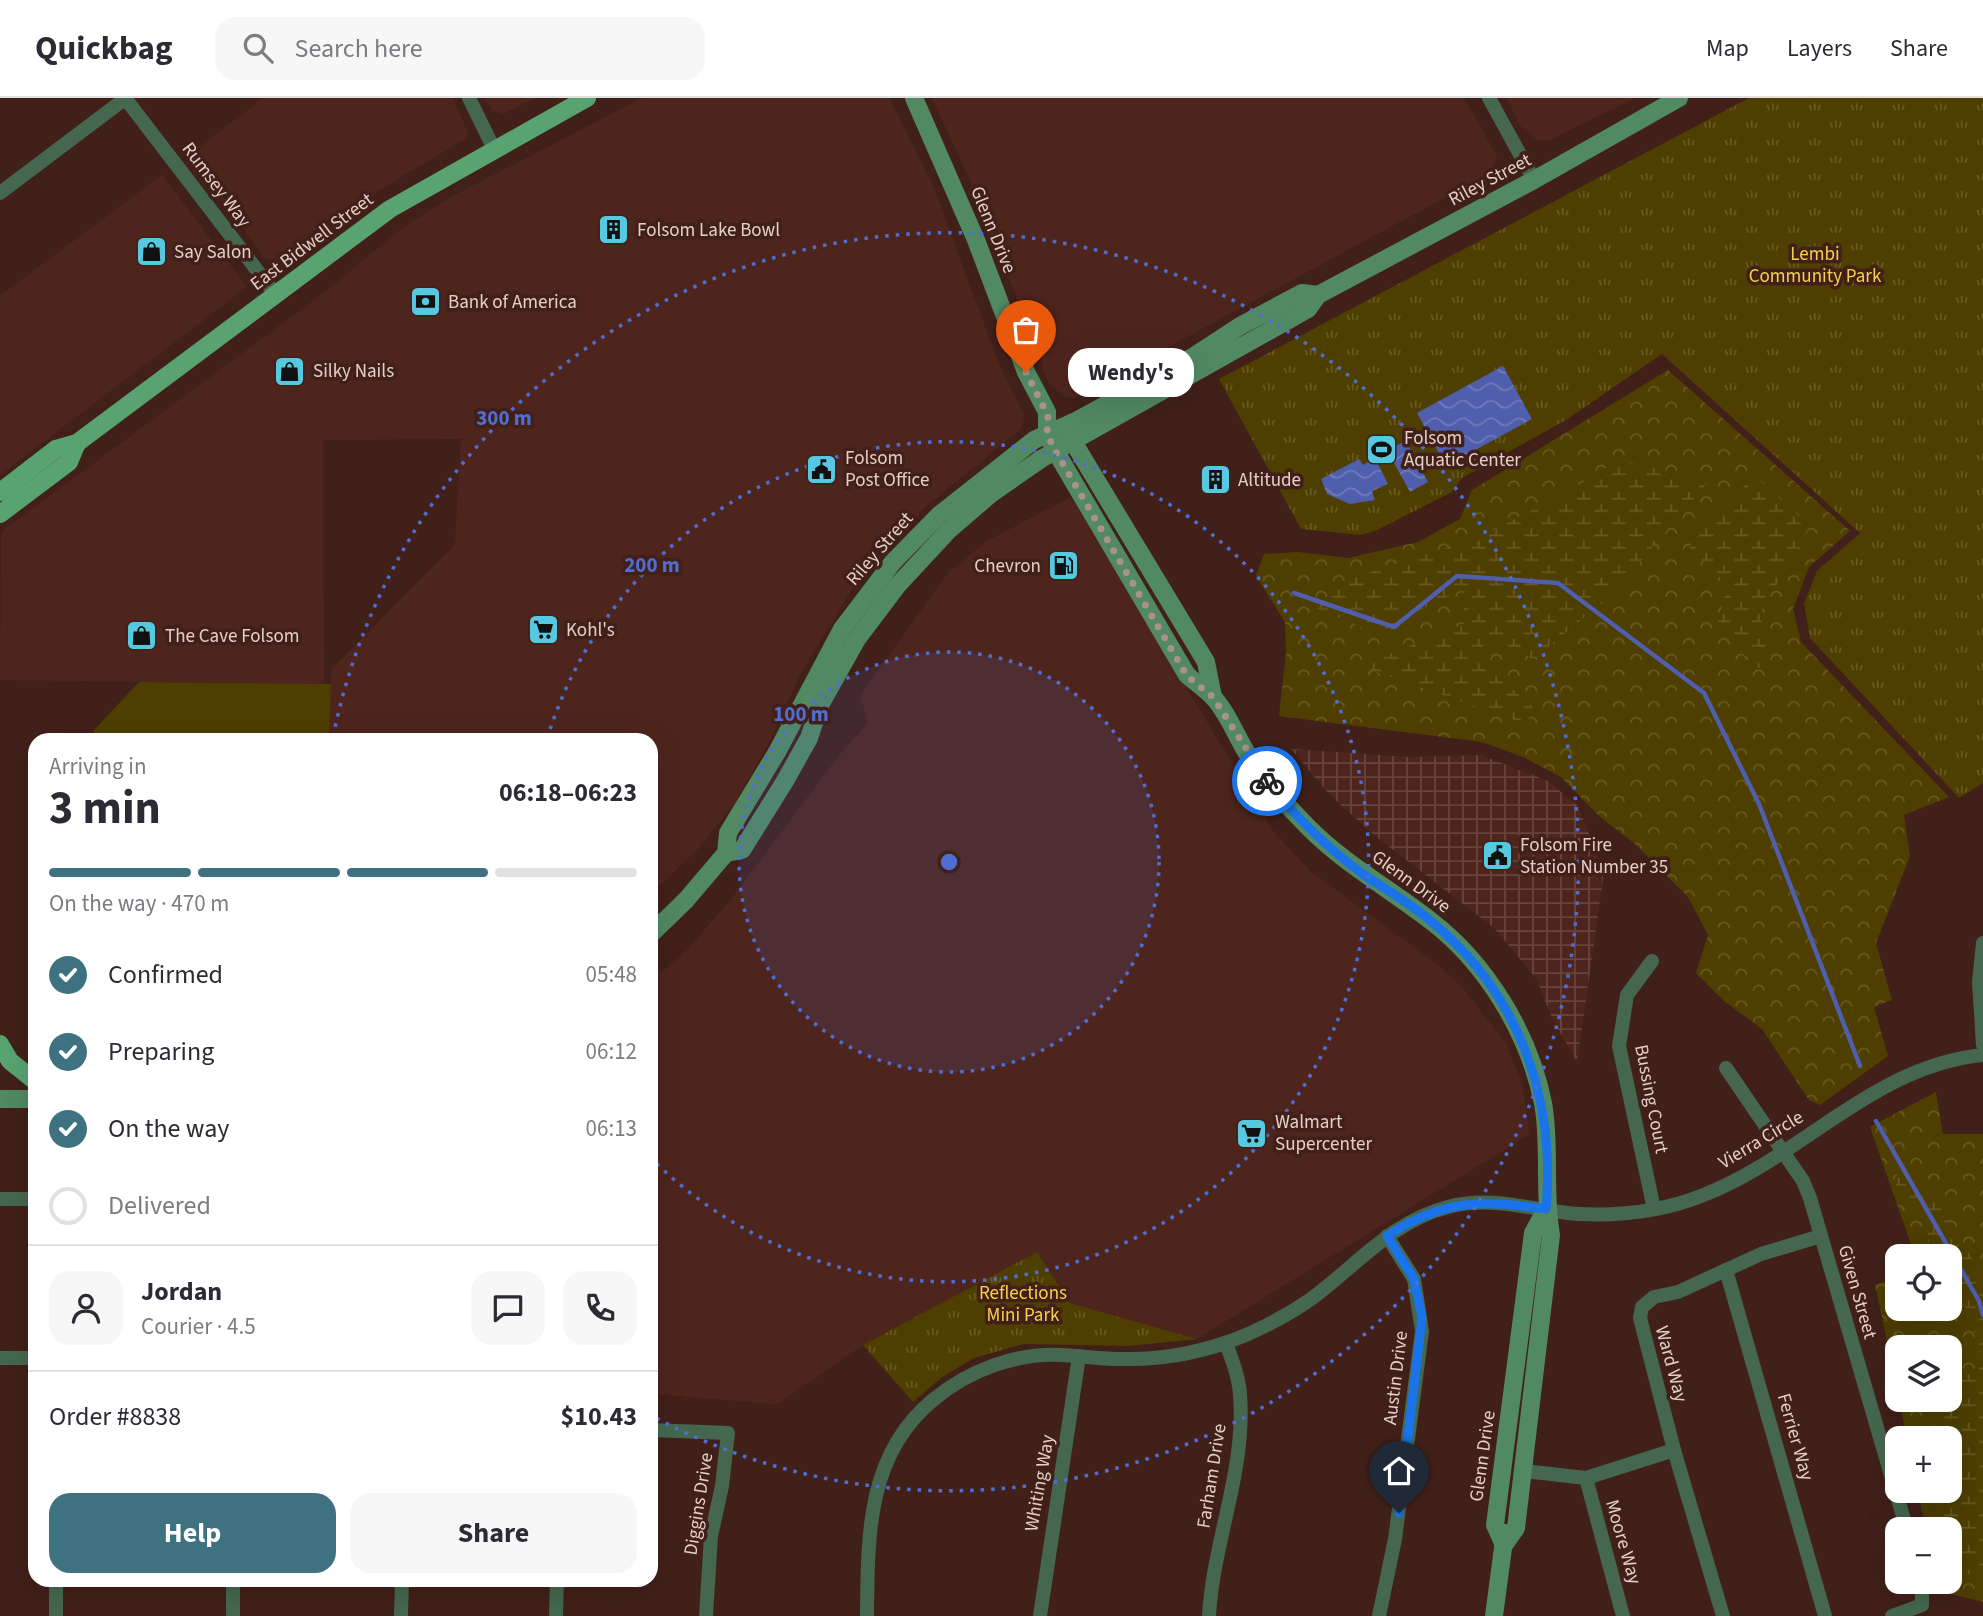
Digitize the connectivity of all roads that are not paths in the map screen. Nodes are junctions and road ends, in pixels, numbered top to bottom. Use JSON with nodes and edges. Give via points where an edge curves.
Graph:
{"nodes":[{"id":1,"x":126,"y":98,"type":"edge"},
{"id":2,"x":469,"y":98,"type":"edge"},
{"id":3,"x":587,"y":98,"type":"edge"},
{"id":4,"x":914,"y":98,"type":"edge"},
{"id":5,"x":1489,"y":98,"type":"edge"},
{"id":6,"x":1679,"y":98,"type":"edge"},
{"id":7,"x":494,"y":149,"type":"junction"},
{"id":8,"x":1534,"y":180,"type":"junction"},
{"id":9,"x":0,"y":192,"type":"edge"},
{"id":10,"x":276,"y":295,"type":"junction"},
{"id":11,"x":1318,"y":295,"type":"junction"},
{"id":12,"x":1053,"y":426,"type":"junction"},
{"id":13,"x":1074,"y":442,"type":"junction"},
{"id":14,"x":76,"y":443,"type":"junction"},
{"id":15,"x":1056,"y":452,"type":"junction"},
{"id":16,"x":0,"y":492,"type":"edge"},
{"id":17,"x":0,"y":514,"type":"edge"},
{"id":18,"x":1150,"y":609,"type":"junction"},
{"id":19,"x":1206,"y":662,"type":"junction"},
{"id":20,"x":1213,"y":697,"type":"junction"},
{"id":21,"x":795,"y":716,"type":"junction"},
{"id":22,"x":759,"y":824,"type":"junction"},
{"id":23,"x":726,"y":853,"type":"junction"},
{"id":24,"x":658,"y":927,"type":"edge"},
{"id":25,"x":1983,"y":943,"type":"edge"},
{"id":26,"x":1652,"y":961,"type":"dead end"},
{"id":27,"x":0,"y":1044,"type":"edge"},
{"id":28,"x":1983,"y":1045,"type":"edge"},
{"id":29,"x":1983,"y":1055,"type":"edge"},
{"id":30,"x":1726,"y":1068,"type":"dead end"},
{"id":31,"x":28,"y":1076,"type":"edge"},
{"id":32,"x":0,"y":1099,"type":"edge"},
{"id":33,"x":28,"y":1099,"type":"edge"},
{"id":34,"x":1783,"y":1150,"type":"junction"},
{"id":35,"x":0,"y":1199,"type":"edge"},
{"id":36,"x":28,"y":1199,"type":"edge"},
{"id":37,"x":1546,"y":1209,"type":"junction"},
{"id":38,"x":1654,"y":1209,"type":"junction"},
{"id":39,"x":1387,"y":1236,"type":"junction"},
{"id":40,"x":1821,"y":1236,"type":"junction"},
{"id":41,"x":1726,"y":1270,"type":"junction"},
{"id":42,"x":1226,"y":1343,"type":"junction"},
{"id":43,"x":1079,"y":1356,"type":"junction"},
{"id":44,"x":0,"y":1358,"type":"edge"},
{"id":45,"x":28,"y":1358,"type":"edge"},
{"id":46,"x":658,"y":1430,"type":"edge"},
{"id":47,"x":1674,"y":1450,"type":"junction"},
{"id":48,"x":1524,"y":1471,"type":"junction"},
{"id":49,"x":1586,"y":1478,"type":"junction"},
{"id":50,"x":1903,"y":1517,"type":"edge"},
{"id":51,"x":1503,"y":1545,"type":"junction"},
{"id":52,"x":56,"y":1587,"type":"edge"},
{"id":53,"x":233,"y":1587,"type":"edge"},
{"id":54,"x":402,"y":1587,"type":"edge"},
{"id":55,"x":557,"y":1587,"type":"edge"},
{"id":56,"x":1922,"y":1594,"type":"edge"},
{"id":57,"x":56,"y":1616,"type":"edge"},
{"id":58,"x":233,"y":1616,"type":"edge"},
{"id":59,"x":401,"y":1616,"type":"edge"},
{"id":60,"x":556,"y":1616,"type":"edge"},
{"id":61,"x":706,"y":1616,"type":"edge"},
{"id":62,"x":867,"y":1616,"type":"edge"},
{"id":63,"x":1040,"y":1616,"type":"edge"},
{"id":64,"x":1209,"y":1616,"type":"edge"},
{"id":65,"x":1379,"y":1616,"type":"edge"},
{"id":66,"x":1494,"y":1616,"type":"edge"},
{"id":67,"x":1623,"y":1616,"type":"edge"},
{"id":68,"x":1723,"y":1616,"type":"edge"},
{"id":69,"x":1825,"y":1616,"type":"edge"},
{"id":70,"x":1892,"y":1616,"type":"edge"}],
"edges":[{"from":1,"to":9,"type":"street"},
{"from":1,"to":10,"type":"street","name":"Rumsey Way"},
{"from":2,"to":7,"type":"street"},
{"from":3,"to":7,"type":"main road","name":"East Bidwell Street"},
{"from":4,"to":12,"type":"street","name":"Glenn Drive","via":[[976,240],[1026,372]]},
{"from":5,"to":8,"type":"street"},
{"from":6,"to":8,"type":"street","name":"Riley Street"},
{"from":7,"to":10,"type":"main road","name":"East Bidwell Street","via":[[390,209]]},
{"from":8,"to":11,"type":"street","name":"Riley Street"},
{"from":10,"to":14,"type":"main road","name":"East Bidwell Street"},
{"from":11,"to":12,"type":"street","name":"Riley Street","via":[[1302,293],[1191,358]]},
{"from":11,"to":13,"type":"street","name":"Riley Street","via":[[1308,309]]},
{"from":12,"to":13,"type":"street","name":"Glenn Drive"},
{"from":12,"to":15,"type":"street","name":"Glenn Drive"},
{"from":12,"to":21,"type":"street","name":"Riley Street","via":[[958,498],[893,562],[842,629]]},
{"from":13,"to":15,"type":"street","name":"Riley Street"},
{"from":13,"to":19,"type":"street","name":"Glenn Drive"},
{"from":14,"to":16,"type":"main road","name":"East Bidwell Street","via":[[56,449]]},
{"from":14,"to":17,"type":"main road","name":"East Bidwell Street","via":[[69,462]]},
{"from":15,"to":18,"type":"street","name":"Glenn Drive"},
{"from":15,"to":22,"type":"street","name":"Riley Street","via":[[992,493],[949,530],[897,586],[840,668],[809,738]]},
{"from":18,"to":19,"type":"street","via":[[1164,616],[1185,651]]},
{"from":18,"to":20,"type":"street","name":"Glenn Drive","via":[[1187,676]]},
{"from":19,"to":20,"type":"street","name":"Glenn Drive"},
{"from":20,"to":37,"type":"street","name":"Glenn Drive","via":[[1249,757],[1283,801],[1338,855],[1450,938],[1493,988],[1528,1055],[1542,1099],[1548,1154]]},
{"from":21,"to":22,"type":"street","via":[[794,743],[758,807]]},
{"from":21,"to":23,"type":"street","name":"Riley Street","via":[[727,833]]},
{"from":22,"to":23,"type":"street","name":"Riley Street","via":[[741,850]]},
{"from":23,"to":24,"type":"street","name":"Riley Street"},
{"from":25,"to":28,"type":"street","via":[[1979,982]]},
{"from":26,"to":38,"type":"street","name":"Bussing Court","via":[[1628,995],[1619,1046]]},
{"from":27,"to":31,"type":"main road","via":[[10,1062]]},
{"from":29,"to":34,"type":"street","name":"Vierra Circle","via":[[1937,1063],[1890,1082]]},
{"from":30,"to":34,"type":"street","name":"Given Street"},
{"from":32,"to":33,"type":"street"},
{"from":34,"to":38,"type":"street","name":"Vierra Circle","via":[[1726,1185]]},
{"from":34,"to":40,"type":"street","name":"Given Street","via":[[1804,1181]]},
{"from":35,"to":36,"type":"street"},
{"from":37,"to":38,"type":"street","name":"Vierra Circle","via":[[1577,1214]]},
{"from":37,"to":39,"type":"street","name":"Vierra Circle","via":[[1493,1202],[1460,1204],[1428,1213]]},
{"from":37,"to":48,"type":"street","name":"Glenn Drive","via":[[1551,1235]]},
{"from":37,"to":51,"type":"street","name":"Glenn Drive","via":[[1533,1233],[1495,1525]]},
{"from":39,"to":42,"type":"street","name":"Vierra Circle","via":[[1312,1298]]},
{"from":39,"to":65,"type":"street","name":"Austin Drive","via":[[1414,1279],[1422,1331],[1395,1539]]},
{"from":40,"to":41,"type":"street","name":"Ward Way","via":[[1760,1254]]},
{"from":40,"to":50,"type":"street","name":"Given Street"},
{"from":41,"to":47,"type":"street","name":"Ward Way","via":[[1678,1292],[1654,1297],[1642,1307],[1640,1318]]},
{"from":41,"to":69,"type":"street","name":"Ferrier Way"},
{"from":42,"to":43,"type":"street","name":"Vierra Circle","via":[[1163,1357]]},
{"from":42,"to":64,"type":"street","name":"Farham Drive","via":[[1240,1393],[1240,1423]]},
{"from":43,"to":62,"type":"street","name":"Vierra Circle","via":[[1038,1355],[990,1366],[956,1383],[918,1414],[890,1454],[873,1499]]},
{"from":43,"to":63,"type":"street","name":"Whiting Way"},
{"from":44,"to":45,"type":"street"},
{"from":46,"to":61,"type":"street","name":"Diggins Drive","via":[[728,1433],[711,1536]]},
{"from":47,"to":49,"type":"street"},
{"from":47,"to":68,"type":"street","name":"Ward Way"},
{"from":48,"to":49,"type":"street"},
{"from":48,"to":51,"type":"street","via":[[1514,1473],[1511,1480]]},
{"from":49,"to":67,"type":"street","name":"Moore Way"},
{"from":51,"to":66,"type":"street","name":"Glenn Drive"},
{"from":52,"to":57,"type":"street"},
{"from":53,"to":58,"type":"street"},
{"from":54,"to":59,"type":"street"},
{"from":55,"to":60,"type":"street"},
{"from":56,"to":70,"type":"street","via":[[1922,1605]]}]}
